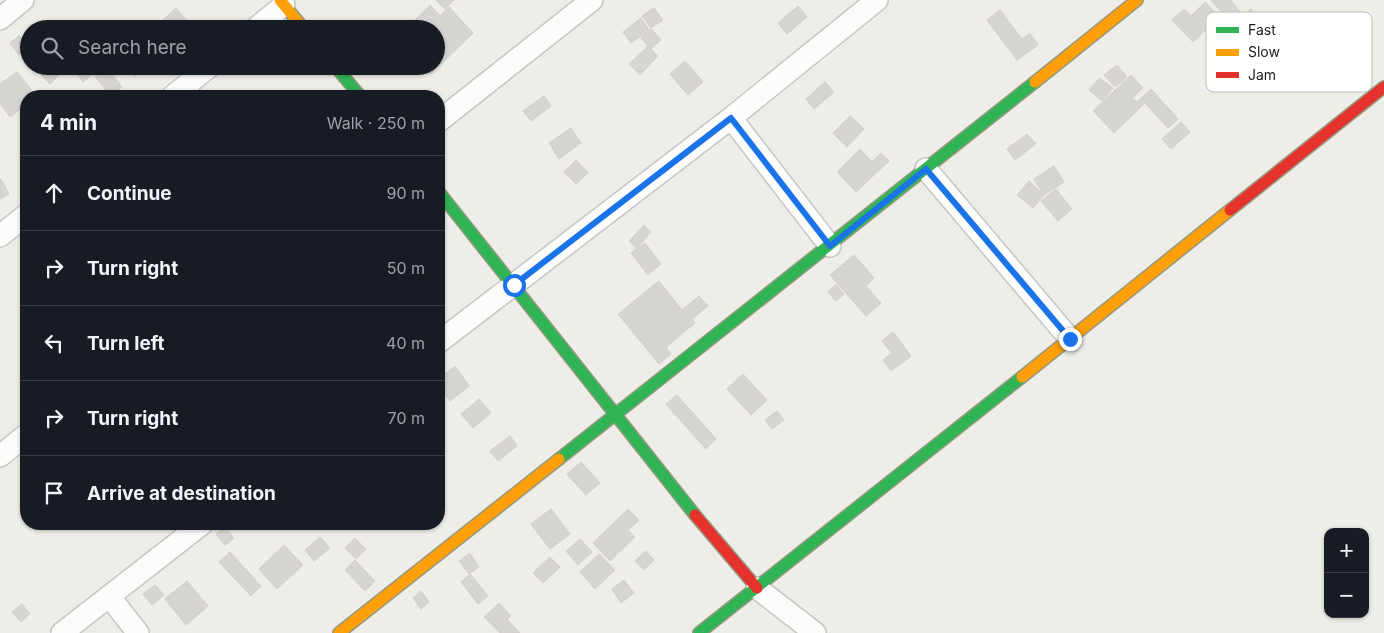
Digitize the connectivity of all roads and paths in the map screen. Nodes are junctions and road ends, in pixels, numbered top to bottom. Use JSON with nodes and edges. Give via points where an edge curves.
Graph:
{"nodes":[{"id":1,"x":592,"y":0,"type":"edge"},
{"id":2,"x":877,"y":0,"type":"edge"},
{"id":3,"x":1137,"y":0,"type":"edge"},
{"id":4,"x":282,"y":2,"type":"edge"},
{"id":5,"x":264,"y":20,"type":"edge"},
{"id":6,"x":297,"y":20,"type":"edge"},
{"id":7,"x":199,"y":75,"type":"edge"},
{"id":8,"x":342,"y":75,"type":"edge"},
{"id":9,"x":1384,"y":87,"type":"edge"},
{"id":10,"x":180,"y":90,"type":"edge"},
{"id":11,"x":355,"y":90,"type":"edge"},
{"id":12,"x":445,"y":116,"type":"edge"},
{"id":13,"x":731,"y":118,"type":"junction"},
{"id":14,"x":926,"y":169,"type":"junction"},
{"id":15,"x":445,"y":199,"type":"edge"},
{"id":16,"x":20,"y":220,"type":"edge"},
{"id":17,"x":0,"y":236,"type":"edge"},
{"id":18,"x":830,"y":246,"type":"junction"},
{"id":19,"x":514,"y":285,"type":"junction"},
{"id":20,"x":445,"y":337,"type":"edge"},
{"id":21,"x":1070,"y":339,"type":"junction"},
{"id":22,"x":616,"y":415,"type":"junction"},
{"id":23,"x":20,"y":441,"type":"edge"},
{"id":24,"x":0,"y":456,"type":"edge"},
{"id":25,"x":194,"y":530,"type":"edge"},
{"id":26,"x":757,"y":588,"type":"junction"},
{"id":27,"x":109,"y":596,"type":"junction"},
{"id":28,"x":62,"y":633,"type":"edge"},
{"id":29,"x":138,"y":633,"type":"edge"},
{"id":30,"x":339,"y":633,"type":"edge"},
{"id":31,"x":699,"y":633,"type":"edge"},
{"id":32,"x":814,"y":633,"type":"edge"}],
"edges":[{"from":1,"to":12,"type":"street"},
{"from":2,"to":13,"type":"street"},
{"from":3,"to":14,"type":"street"},
{"from":4,"to":5,"type":"street"},
{"from":4,"to":6,"type":"street"},
{"from":7,"to":10,"type":"street"},
{"from":8,"to":11,"type":"street"},
{"from":9,"to":21,"type":"street"},
{"from":13,"to":18,"type":"street"},
{"from":13,"to":19,"type":"street"},
{"from":14,"to":18,"type":"street"},
{"from":14,"to":21,"type":"street"},
{"from":15,"to":19,"type":"street"},
{"from":16,"to":17,"type":"street"},
{"from":18,"to":22,"type":"street"},
{"from":19,"to":20,"type":"street"},
{"from":19,"to":22,"type":"street"},
{"from":21,"to":26,"type":"street"},
{"from":22,"to":26,"type":"street"},
{"from":22,"to":30,"type":"street"},
{"from":23,"to":24,"type":"street"},
{"from":25,"to":27,"type":"street"},
{"from":26,"to":31,"type":"street"},
{"from":26,"to":32,"type":"street"},
{"from":27,"to":28,"type":"street"},
{"from":27,"to":29,"type":"street"}]}
